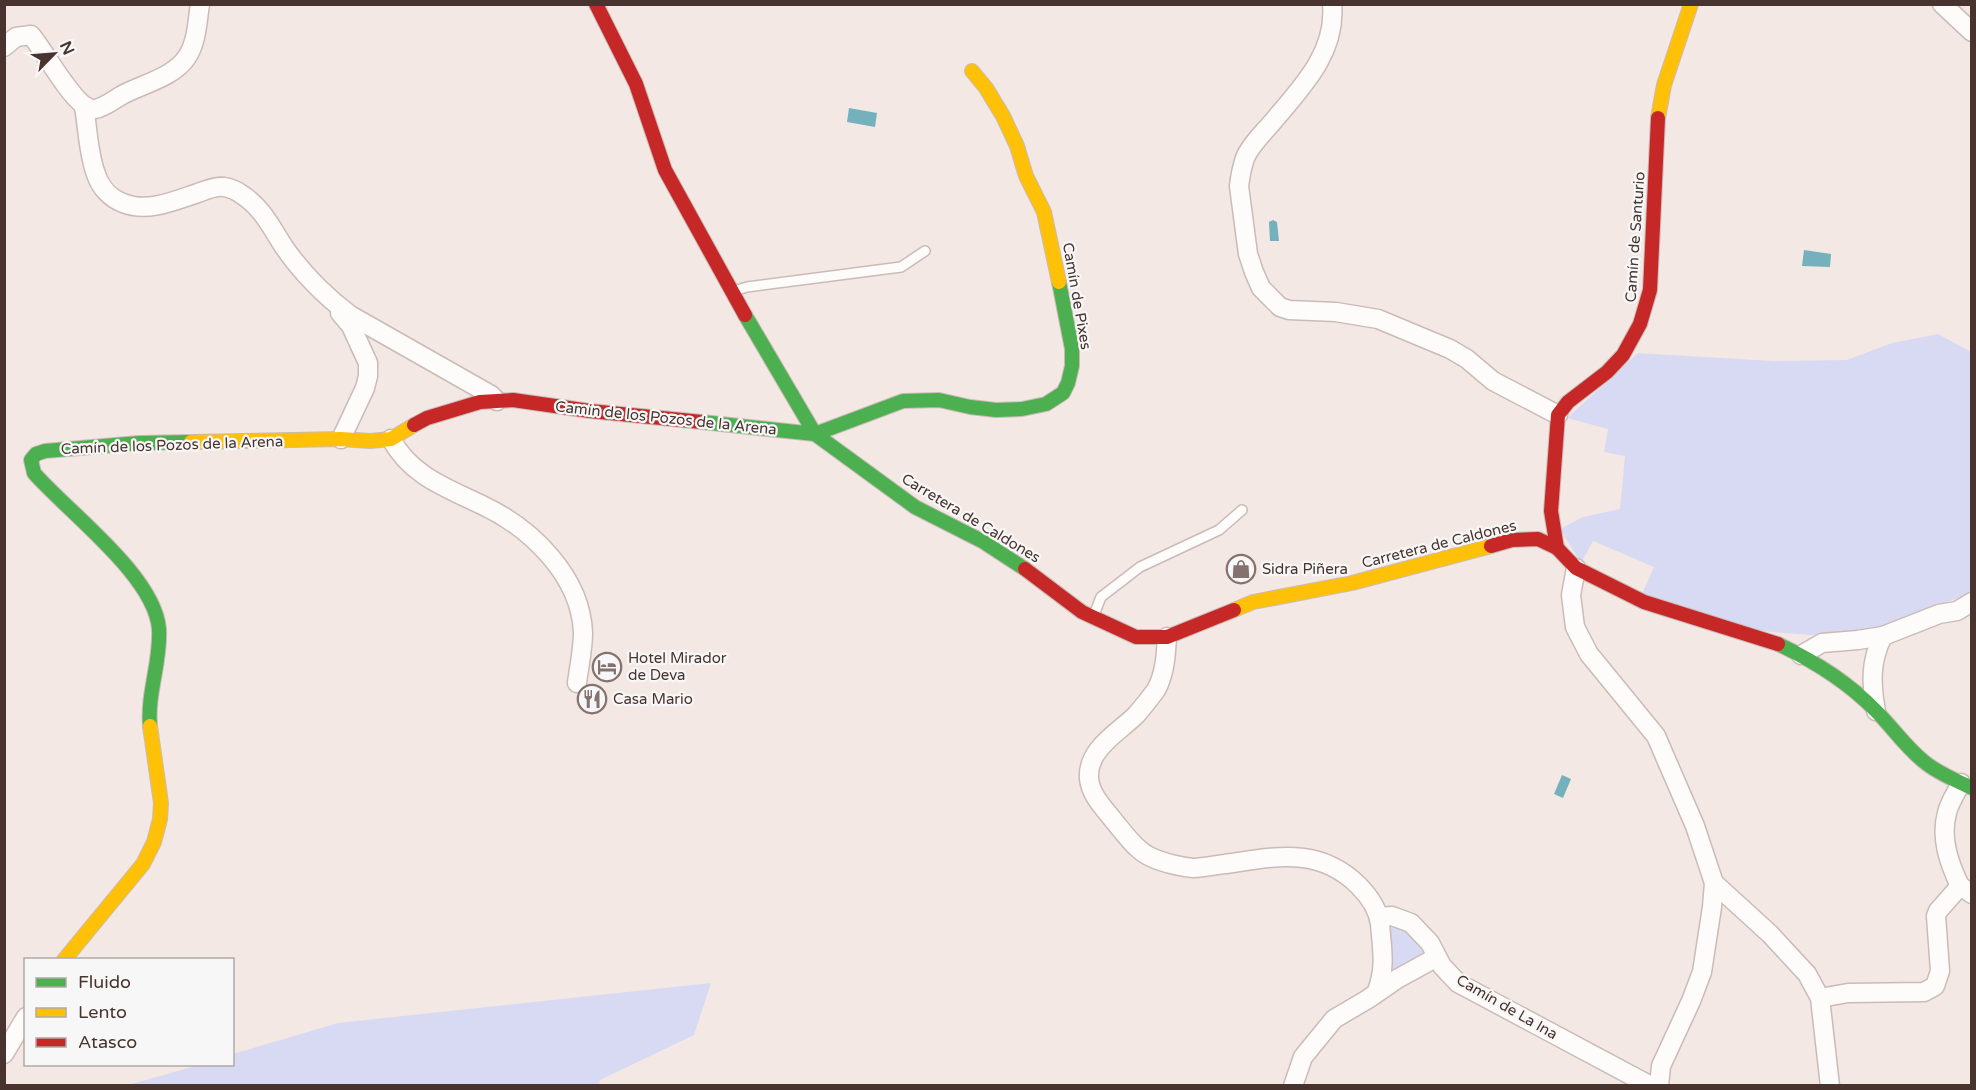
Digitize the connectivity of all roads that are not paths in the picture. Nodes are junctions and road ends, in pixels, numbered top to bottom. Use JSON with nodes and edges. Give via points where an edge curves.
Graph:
{"nodes":[{"id":1,"x":200,"y":4,"type":"edge"},
{"id":2,"x":596,"y":4,"type":"edge"},
{"id":3,"x":1332,"y":4,"type":"edge"},
{"id":4,"x":1691,"y":4,"type":"edge"},
{"id":5,"x":1942,"y":4,"type":"edge"},
{"id":6,"x":1971,"y":32,"type":"edge"},
{"id":7,"x":4,"y":47,"type":"edge"},
{"id":8,"x":972,"y":71,"type":"dead end"},
{"id":9,"x":84,"y":106,"type":"junction"},
{"id":10,"x":925,"y":251,"type":"dead end"},
{"id":11,"x":732,"y":292,"type":"junction"},
{"id":12,"x":330,"y":300,"type":"junction"},
{"id":13,"x":496,"y":401,"type":"junction"},
{"id":14,"x":1558,"y":415,"type":"junction"},
{"id":15,"x":815,"y":435,"type":"junction"},
{"id":16,"x":341,"y":439,"type":"junction"},
{"id":17,"x":392,"y":439,"type":"junction"},
{"id":18,"x":1242,"y":510,"type":"dead end"},
{"id":19,"x":1557,"y":548,"type":"junction"},
{"id":20,"x":1576,"y":568,"type":"junction"},
{"id":21,"x":1971,"y":602,"type":"edge"},
{"id":22,"x":1093,"y":617,"type":"junction"},
{"id":23,"x":1883,"y":636,"type":"junction"},
{"id":24,"x":1167,"y":637,"type":"junction"},
{"id":25,"x":1801,"y":655,"type":"junction"},
{"id":26,"x":577,"y":684,"type":"dead end"},
{"id":27,"x":1876,"y":711,"type":"junction"},
{"id":28,"x":1966,"y":786,"type":"edge"},
{"id":29,"x":1714,"y":883,"type":"junction"},
{"id":30,"x":1966,"y":890,"type":"edge"},
{"id":31,"x":1379,"y":917,"type":"junction"},
{"id":32,"x":1437,"y":957,"type":"junction"},
{"id":33,"x":66,"y":958,"type":"edge"},
{"id":34,"x":1377,"y":991,"type":"junction"},
{"id":35,"x":1820,"y":998,"type":"junction"},
{"id":36,"x":24,"y":1020,"type":"edge"},
{"id":37,"x":4,"y":1054,"type":"edge"},
{"id":38,"x":1293,"y":1086,"type":"edge"},
{"id":39,"x":1651,"y":1086,"type":"edge"},
{"id":40,"x":1659,"y":1086,"type":"edge"},
{"id":41,"x":1830,"y":1086,"type":"edge"}],
"edges":[{"from":1,"to":9,"type":"street","via":[[192,49],[185,61],[105,106],[93,110]]},
{"from":2,"to":11,"type":"street","name":"Carretera de Caldones","via":[[636,84],[665,170]]},
{"from":3,"to":14,"type":"street","via":[[1334,20],[1328,47],[1245,157],[1240,177],[1248,254],[1261,288],[1280,307],[1289,310],[1378,319],[1450,349],[1493,381]]},
{"from":4,"to":14,"type":"street","name":"Camín de Santurio","via":[[1664,85],[1658,119],[1650,290],[1645,313],[1632,344],[1610,370],[1564,405]]},
{"from":5,"to":6,"type":"street"},
{"from":7,"to":9,"type":"street","via":[[16,37],[31,35]]},
{"from":8,"to":15,"type":"street","name":"Camín de Pixes","via":[[1005,119],[1022,168],[1047,219],[1072,349],[1067,386],[1048,404],[1033,407],[977,409],[941,400],[898,402]]},
{"from":9,"to":12,"type":"street","via":[[97,177],[116,201],[143,207],[213,188],[238,192],[261,210],[285,248]]},
{"from":10,"to":11,"type":"lane","via":[[901,267]]},
{"from":11,"to":15,"type":"street","name":"Carretera de Caldones"},
{"from":12,"to":13,"type":"street"},
{"from":12,"to":16,"type":"street","via":[[351,326],[368,363],[365,388]]},
{"from":13,"to":15,"type":"street","name":"Camín de los Pozos de la Arena"},
{"from":13,"to":17,"type":"street","name":"Camín de los Pozos de la Arena","via":[[427,418]]},
{"from":14,"to":19,"type":"street","via":[[1551,511]]},
{"from":15,"to":22,"type":"street","name":"Carretera de Caldones","via":[[915,507],[982,541]]},
{"from":16,"to":17,"type":"street","name":"Camín de los Pozos de la Arena"},
{"from":16,"to":33,"type":"street","name":"Camín de los Pozos de la Arena","via":[[140,443],[45,450],[31,460],[39,480],[95,531],[143,591],[156,612],[158,626],[149,717],[161,802],[159,825],[143,864]]},
{"from":17,"to":26,"type":"street","via":[[398,452],[428,479],[485,506],[535,538],[547,551],[577,604],[583,633]]},
{"from":18,"to":22,"type":"lane","via":[[1219,530],[1140,567],[1101,597]]},
{"from":19,"to":20,"type":"street","name":"Carretera de Caldones"},
{"from":19,"to":24,"type":"street","name":"Carretera de Caldones","via":[[1538,539],[1512,540],[1352,583],[1253,602]]},
{"from":20,"to":25,"type":"street","name":"Carretera de Caldones","via":[[1644,602]]},
{"from":20,"to":29,"type":"street","via":[[1571,595],[1575,627],[1589,654],[1656,736],[1695,826]]},
{"from":21,"to":23,"type":"street","via":[[1957,611]]},
{"from":22,"to":24,"type":"street","name":"Carretera de Caldones","via":[[1136,638]]},
{"from":23,"to":25,"type":"street","via":[[1822,643]]},
{"from":23,"to":27,"type":"street","via":[[1873,663],[1871,686]]},
{"from":24,"to":31,"type":"street","via":[[1157,688],[1136,714],[1101,745],[1091,765],[1089,779],[1095,796],[1130,841],[1152,858],[1191,868],[1275,857],[1308,858],[1344,872],[1364,891]]},
{"from":25,"to":27,"type":"street","name":"Carretera de Caldones","via":[[1833,675]]},
{"from":27,"to":28,"type":"street","name":"Carretera de Caldones","via":[[1907,748],[1929,766]]},
{"from":28,"to":30,"type":"street","via":[[1947,812],[1944,834],[1948,856]]},
{"from":29,"to":35,"type":"street","via":[[1778,942],[1807,974]]},
{"from":29,"to":40,"type":"street","via":[[1702,972],[1661,1066]]},
{"from":30,"to":35,"type":"street","via":[[1938,910],[1936,916],[1940,971],[1935,986],[1923,992],[1848,993]]},
{"from":31,"to":32,"type":"street","name":"Camín de La Ina","via":[[1392,916],[1411,923]]},
{"from":31,"to":34,"type":"street","via":[[1384,961]]},
{"from":32,"to":34,"type":"street"},
{"from":32,"to":39,"type":"street","name":"Camín de La Ina","via":[[1458,983]]},
{"from":34,"to":38,"type":"street","via":[[1334,1019],[1303,1057]]},
{"from":35,"to":41,"type":"street"},
{"from":36,"to":37,"type":"street"}]}
